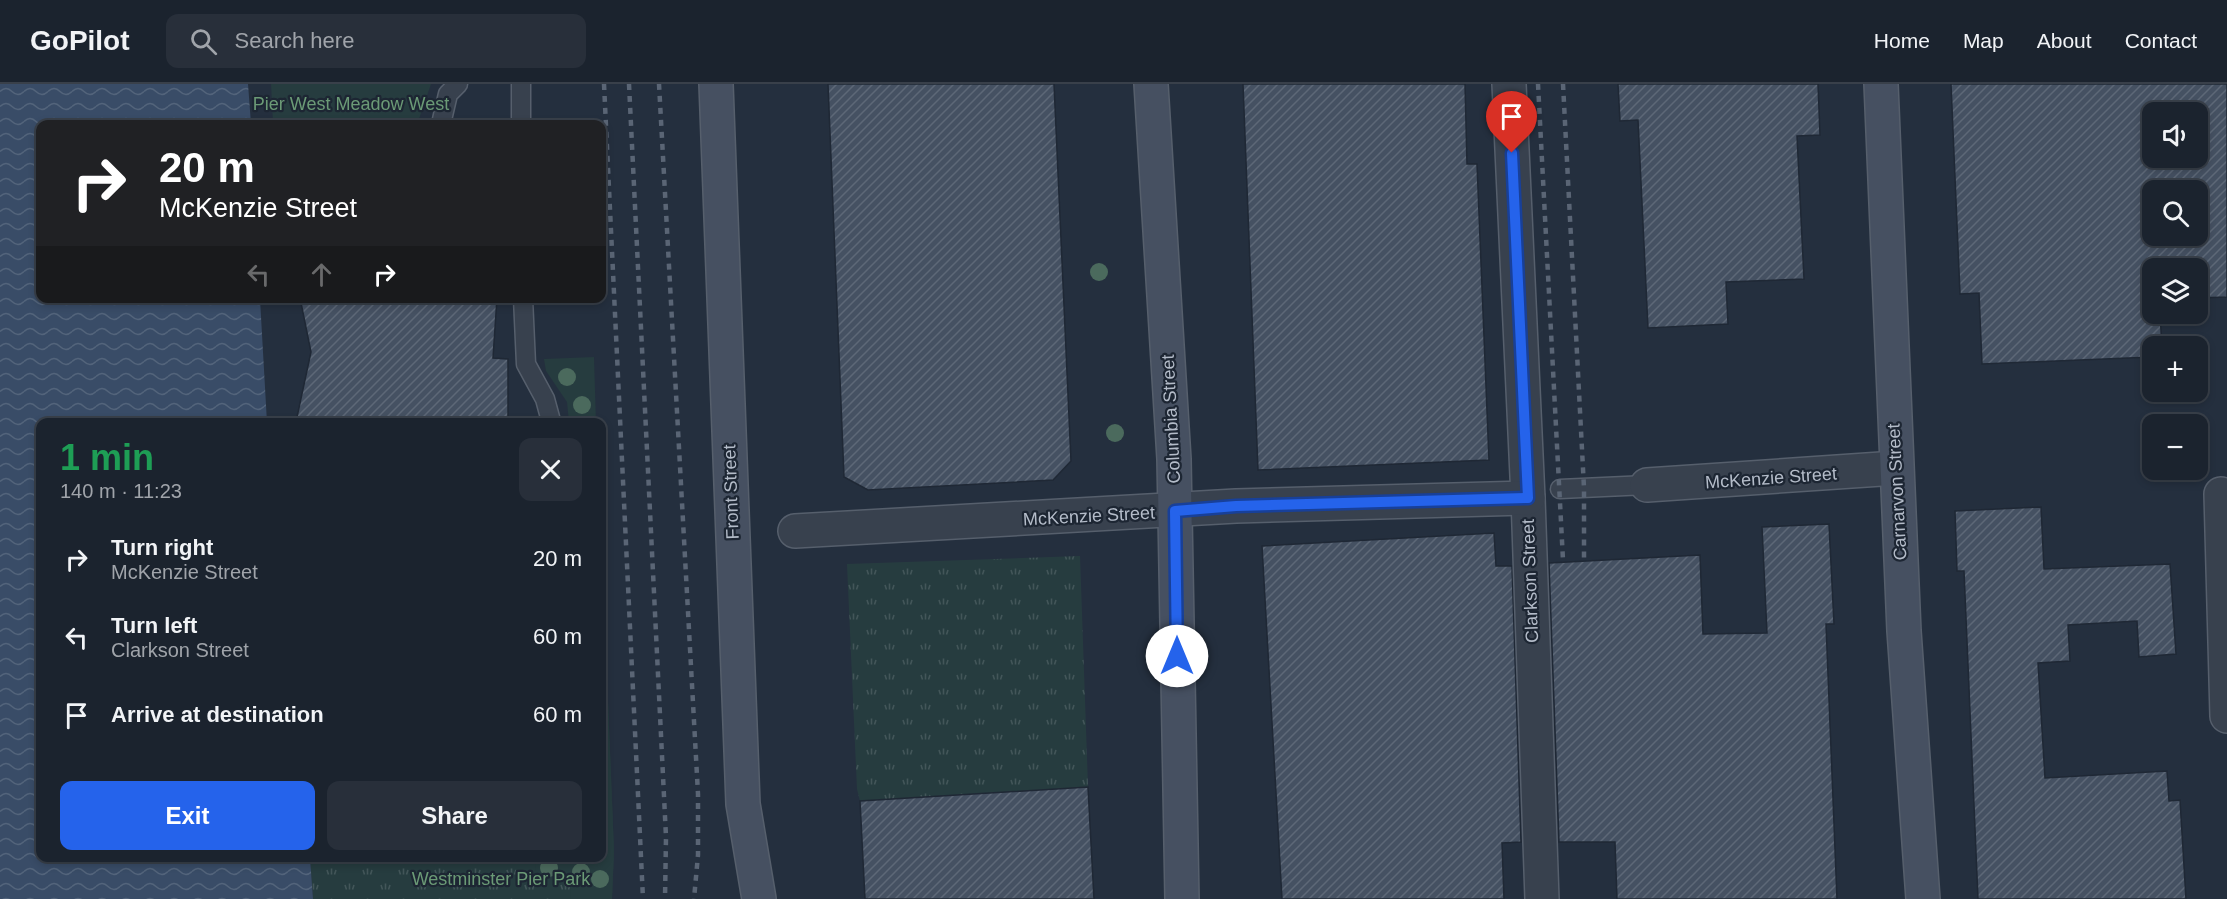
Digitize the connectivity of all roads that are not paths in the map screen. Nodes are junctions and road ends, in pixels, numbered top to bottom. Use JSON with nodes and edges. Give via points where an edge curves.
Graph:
{"nodes":[{"id":1,"x":458,"y":84,"type":"edge"},
{"id":2,"x":521,"y":84,"type":"edge"},
{"id":3,"x":716,"y":84,"type":"edge"},
{"id":4,"x":1151,"y":84,"type":"edge"},
{"id":5,"x":1509,"y":84,"type":"edge"},
{"id":6,"x":1881,"y":84,"type":"edge"},
{"id":7,"x":442,"y":120,"type":"edge"},
{"id":8,"x":521,"y":120,"type":"edge"},
{"id":9,"x":523,"y":303,"type":"edge"},
{"id":10,"x":550,"y":418,"type":"edge"},
{"id":11,"x":1896,"y":468,"type":"junction"},
{"id":12,"x":1647,"y":485,"type":"joint"},
{"id":13,"x":1560,"y":489,"type":"dead end"},
{"id":14,"x":2221,"y":494,"type":"dead end"},
{"id":15,"x":1528,"y":498,"type":"junction"},
{"id":16,"x":1175,"y":511,"type":"junction"},
{"id":17,"x":795,"y":531,"type":"dead end"},
{"id":18,"x":2227,"y":716,"type":"edge"},
{"id":19,"x":759,"y":899,"type":"edge"},
{"id":20,"x":1182,"y":899,"type":"edge"},
{"id":21,"x":1542,"y":899,"type":"edge"},
{"id":22,"x":1923,"y":899,"type":"edge"}],
"edges":[{"from":1,"to":7,"type":"lane","via":[[448,94]]},
{"from":2,"to":8,"type":"lane"},
{"from":3,"to":19,"type":"street","name":"Front Street","via":[[742,804]]},
{"from":4,"to":16,"type":"street","name":"Columbia Street"},
{"from":5,"to":15,"type":"street","name":"Clarkson Street"},
{"from":6,"to":11,"type":"street","name":"Carnarvon Street"},
{"from":9,"to":10,"type":"lane","via":[[526,364],[545,399]]},
{"from":11,"to":12,"type":"street","name":"McKenzie Street"},
{"from":11,"to":22,"type":"street","name":"Carnarvon Street"},
{"from":12,"to":13,"type":"lane"},
{"from":14,"to":18,"type":"street"},
{"from":15,"to":16,"type":"street","name":"McKenzie Street"},
{"from":15,"to":21,"type":"street","name":"Clarkson Street"},
{"from":16,"to":17,"type":"street","name":"McKenzie Street"},
{"from":16,"to":20,"type":"street","name":"Columbia Street"}]}
